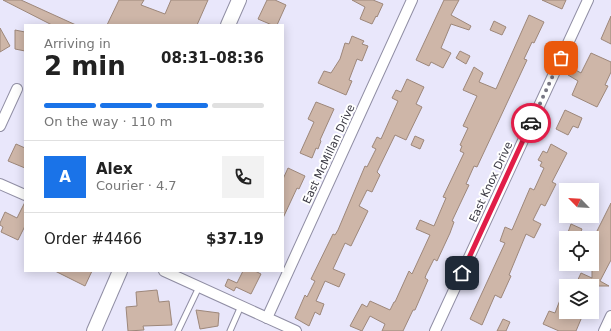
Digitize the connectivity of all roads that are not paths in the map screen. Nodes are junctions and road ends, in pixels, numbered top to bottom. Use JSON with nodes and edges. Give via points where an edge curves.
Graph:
{"nodes":[{"id":1,"x":239,"y":0,"type":"edge"},
{"id":2,"x":412,"y":0,"type":"edge"},
{"id":3,"x":588,"y":0,"type":"edge"},
{"id":4,"x":228,"y":24,"type":"edge"},
{"id":5,"x":17,"y":89,"type":"dead end"},
{"id":6,"x":0,"y":126,"type":"edge"},
{"id":7,"x":0,"y":184,"type":"edge"},
{"id":8,"x":24,"y":195,"type":"edge"},
{"id":9,"x":120,"y":272,"type":"edge"},
{"id":10,"x":166,"y":272,"type":"edge"},
{"id":11,"x":199,"y":287,"type":"junction"},
{"id":12,"x":241,"y":306,"type":"junction"},
{"id":13,"x":611,"y":316,"type":"edge"},
{"id":14,"x":267,"y":318,"type":"junction"},
{"id":15,"x":94,"y":331,"type":"edge"},
{"id":16,"x":178,"y":331,"type":"edge"},
{"id":17,"x":230,"y":331,"type":"edge"},
{"id":18,"x":296,"y":331,"type":"edge"},
{"id":19,"x":436,"y":331,"type":"edge"},
{"id":20,"x":604,"y":331,"type":"edge"}],
"edges":[{"from":1,"to":4,"type":"street"},
{"from":2,"to":14,"type":"street","name":"East McMillan Drive"},
{"from":3,"to":19,"type":"street","name":"East Knox Drive"},
{"from":5,"to":6,"type":"street"},
{"from":7,"to":8,"type":"street"},
{"from":9,"to":15,"type":"street"},
{"from":10,"to":11,"type":"street"},
{"from":11,"to":12,"type":"street"},
{"from":11,"to":16,"type":"lane"},
{"from":12,"to":14,"type":"street"},
{"from":12,"to":17,"type":"lane"},
{"from":13,"to":20,"type":"street"},
{"from":14,"to":18,"type":"street"}]}
